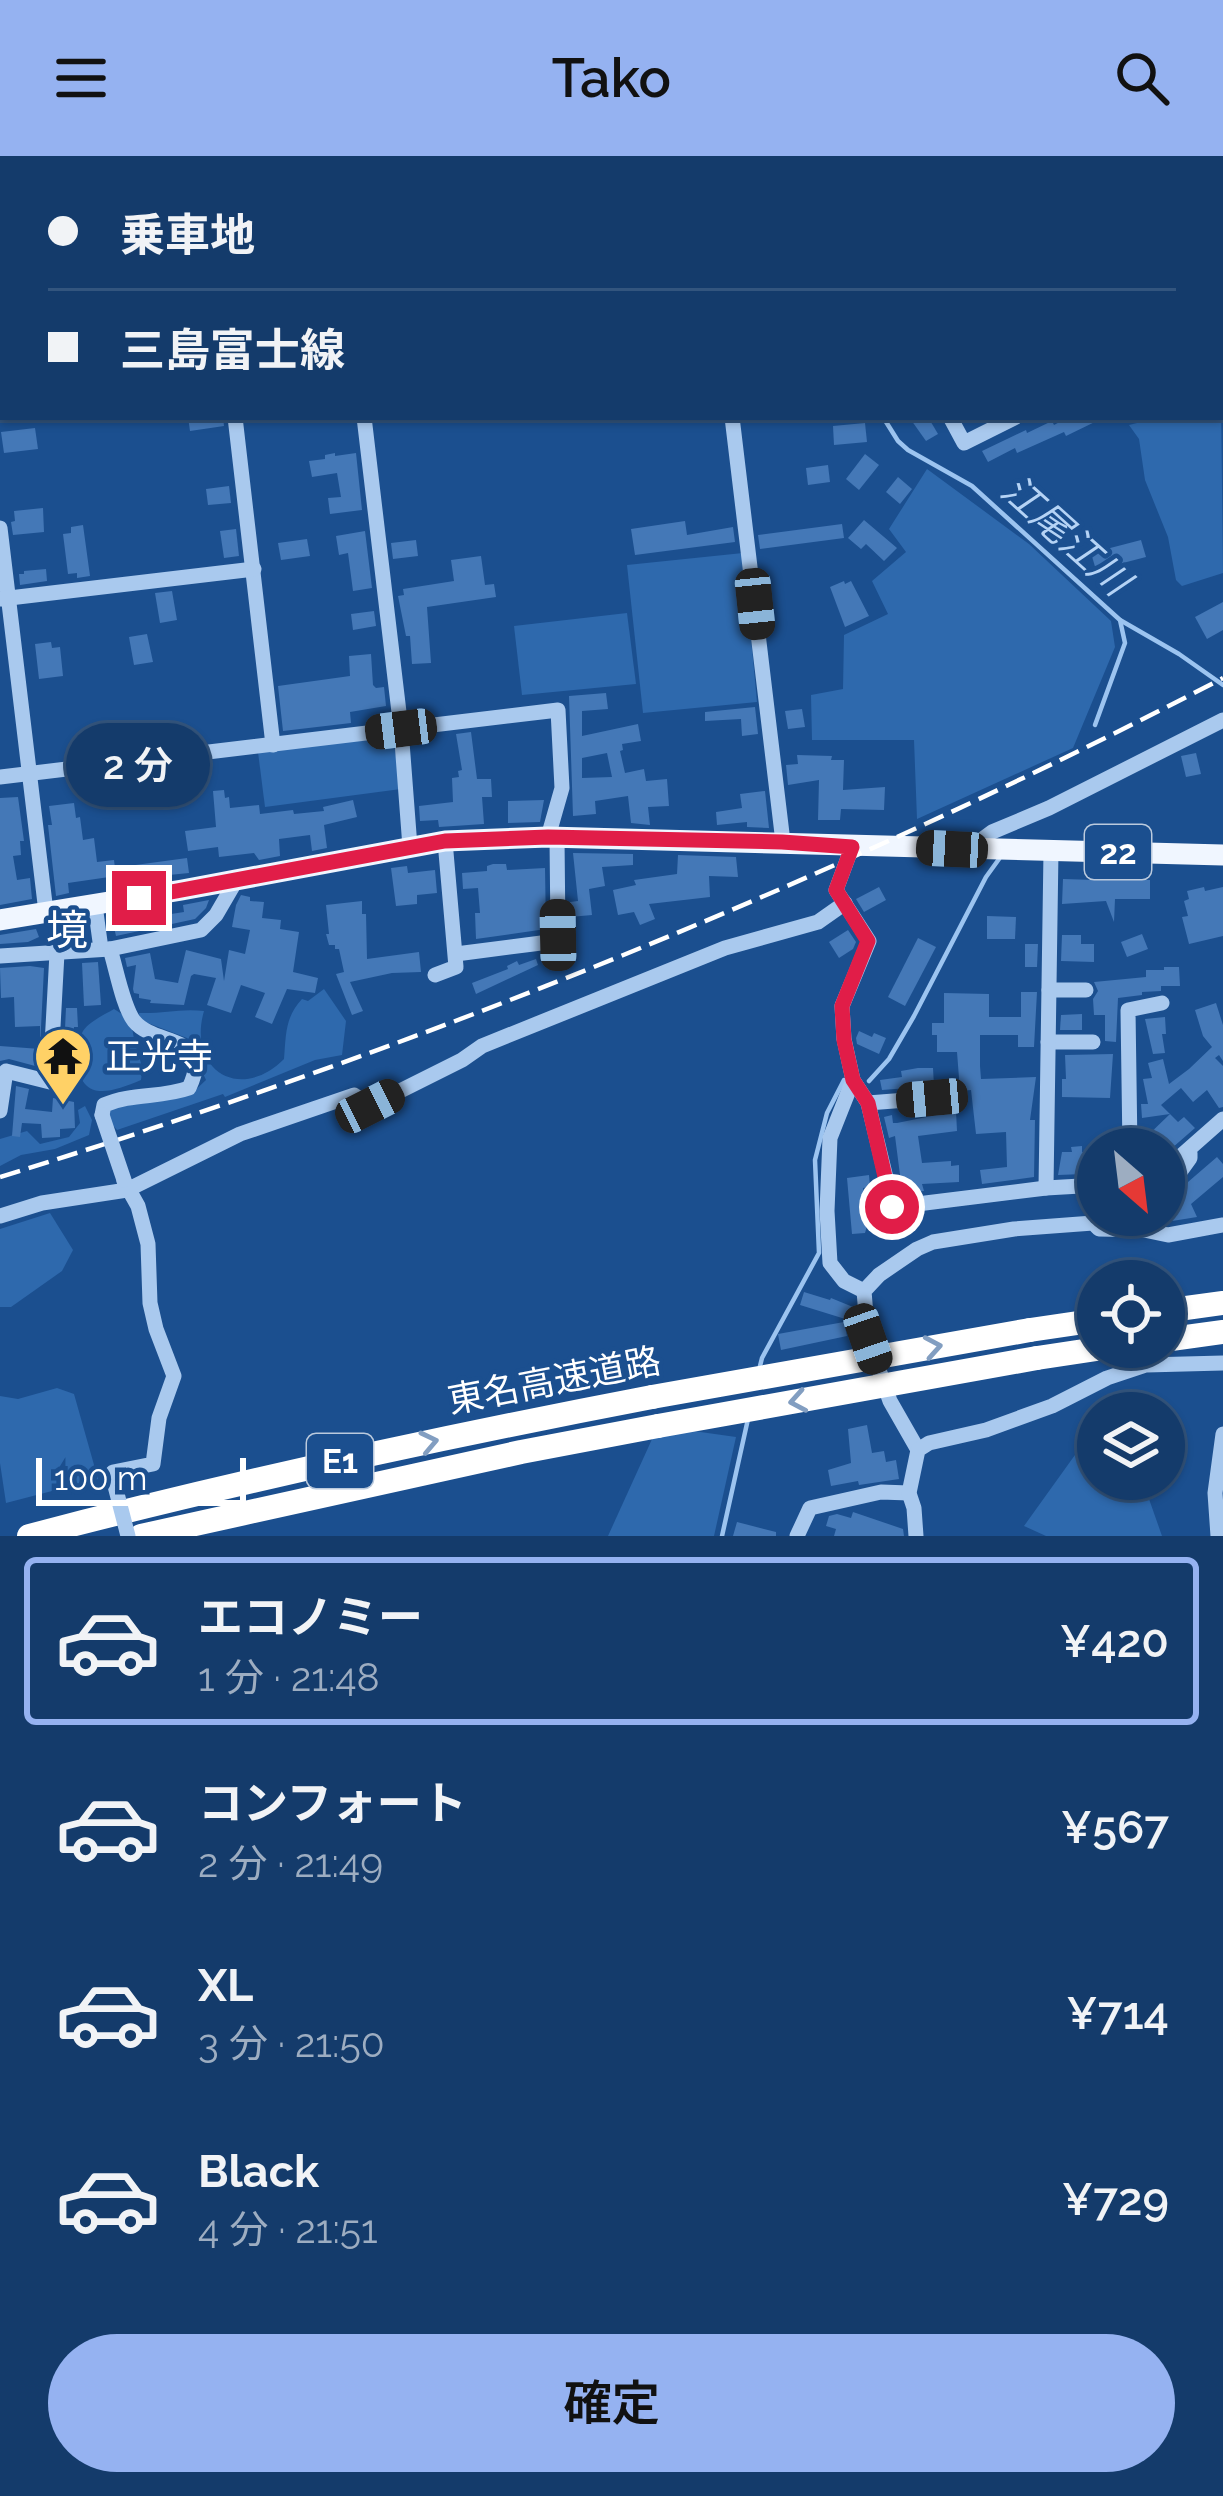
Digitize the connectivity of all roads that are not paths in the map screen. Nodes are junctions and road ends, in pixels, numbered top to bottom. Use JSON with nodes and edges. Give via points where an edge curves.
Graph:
{"nodes":[{"id":1,"x":235,"y":420,"type":"edge"},
{"id":2,"x":364,"y":420,"type":"edge"},
{"id":3,"x":732,"y":420,"type":"edge"},
{"id":4,"x":952,"y":420,"type":"edge"},
{"id":5,"x":1010,"y":420,"type":"edge"},
{"id":6,"x":0,"y":528,"type":"edge"},
{"id":7,"x":254,"y":569,"type":"junction"},
{"id":8,"x":4,"y":599,"type":"edge"},
{"id":9,"x":1223,"y":720,"type":"edge"},
{"id":10,"x":401,"y":729,"type":"junction"},
{"id":11,"x":273,"y":745,"type":"junction"},
{"id":12,"x":31,"y":774,"type":"junction"},
{"id":13,"x":0,"y":777,"type":"edge"},
{"id":14,"x":552,"y":837,"type":"junction"},
{"id":15,"x":445,"y":841,"type":"junction"},
{"id":16,"x":782,"y":842,"type":"junction"},
{"id":17,"x":410,"y":847,"type":"junction"},
{"id":18,"x":852,"y":847,"type":"junction"},
{"id":19,"x":991,"y":850,"type":"junction"},
{"id":20,"x":1051,"y":850,"type":"junction"},
{"id":21,"x":1223,"y":855,"type":"edge"},
{"id":22,"x":237,"y":879,"type":"junction"},
{"id":23,"x":845,"y":902,"type":"junction"},
{"id":24,"x":95,"y":905,"type":"junction"},
{"id":25,"x":46,"y":912,"type":"junction"},
{"id":26,"x":0,"y":920,"type":"edge"},
{"id":27,"x":106,"y":949,"type":"junction"},
{"id":28,"x":57,"y":952,"type":"junction"},
{"id":29,"x":456,"y":954,"type":"junction"},
{"id":30,"x":0,"y":956,"type":"edge"},
{"id":31,"x":435,"y":975,"type":"dead end"},
{"id":32,"x":1049,"y":990,"type":"junction"},
{"id":33,"x":1086,"y":991,"type":"dead end"},
{"id":34,"x":1162,"y":1003,"type":"dead end"},
{"id":35,"x":1048,"y":1042,"type":"junction"},
{"id":36,"x":1093,"y":1042,"type":"dead end"},
{"id":37,"x":853,"y":1080,"type":"junction"},
{"id":38,"x":932,"y":1098,"type":"dead end"},
{"id":39,"x":868,"y":1103,"type":"junction"},
{"id":40,"x":0,"y":1111,"type":"edge"},
{"id":41,"x":1223,"y":1119,"type":"edge"},
{"id":42,"x":1130,"y":1128,"type":"edge"},
{"id":43,"x":1189,"y":1150,"type":"junction"},
{"id":44,"x":1185,"y":1153,"type":"edge"},
{"id":45,"x":1185,"y":1164,"type":"edge"},
{"id":46,"x":125,"y":1185,"type":"junction"},
{"id":47,"x":1077,"y":1186,"type":"edge"},
{"id":48,"x":1046,"y":1188,"type":"junction"},
{"id":49,"x":0,"y":1216,"type":"edge"},
{"id":50,"x":1077,"y":1224,"type":"edge"},
{"id":51,"x":1223,"y":1226,"type":"edge"},
{"id":52,"x":1185,"y":1232,"type":"edge"},
{"id":53,"x":864,"y":1291,"type":"junction"},
{"id":54,"x":1223,"y":1303,"type":"edge"},
{"id":55,"x":1185,"y":1308,"type":"edge"},
{"id":56,"x":1077,"y":1323,"type":"edge"},
{"id":57,"x":1223,"y":1332,"type":"edge"},
{"id":58,"x":1185,"y":1337,"type":"edge"},
{"id":59,"x":1077,"y":1352,"type":"edge"},
{"id":60,"x":1223,"y":1363,"type":"edge"},
{"id":61,"x":1223,"y":1434,"type":"edge"},
{"id":62,"x":918,"y":1450,"type":"junction"},
{"id":63,"x":909,"y":1493,"type":"junction"},
{"id":64,"x":29,"y":1536,"type":"edge"},
{"id":65,"x":128,"y":1536,"type":"edge"},
{"id":66,"x":141,"y":1536,"type":"edge"},
{"id":67,"x":797,"y":1536,"type":"edge"},
{"id":68,"x":916,"y":1536,"type":"edge"},
{"id":69,"x":1218,"y":1536,"type":"edge"}],
"edges":[{"from":1,"to":7,"type":"street"},
{"from":2,"to":10,"type":"street"},
{"from":3,"to":16,"type":"street"},
{"from":4,"to":5,"type":"street","via":[[964,442]]},
{"from":6,"to":8,"type":"street"},
{"from":7,"to":8,"type":"street"},
{"from":7,"to":11,"type":"street"},
{"from":8,"to":12,"type":"street"},
{"from":9,"to":19,"type":"street","via":[[992,832]]},
{"from":10,"to":11,"type":"street"},
{"from":10,"to":14,"type":"street","via":[[558,710],[562,788]]},
{"from":10,"to":17,"type":"street"},
{"from":11,"to":12,"type":"street"},
{"from":12,"to":13,"type":"street"},
{"from":12,"to":25,"type":"street"},
{"from":14,"to":15,"type":"main road","number":"22"},
{"from":14,"to":16,"type":"main road","number":"22"},
{"from":14,"to":29,"type":"street","via":[[558,935]]},
{"from":15,"to":17,"type":"main road","number":"22"},
{"from":15,"to":29,"type":"street"},
{"from":16,"to":18,"type":"main road","number":"22"},
{"from":17,"to":22,"type":"main road","number":"22"},
{"from":18,"to":19,"type":"main road","number":"22"},
{"from":18,"to":23,"type":"street","via":[[836,890]]},
{"from":19,"to":20,"type":"main road","number":"22"},
{"from":20,"to":21,"type":"main road","number":"22"},
{"from":20,"to":32,"type":"street"},
{"from":22,"to":24,"type":"main road","number":"22"},
{"from":22,"to":27,"type":"street","via":[[201,930]]},
{"from":23,"to":37,"type":"street","via":[[868,941],[842,1006]]},
{"from":23,"to":46,"type":"street","via":[[818,922],[724,948],[482,1046],[370,1106],[354,1095]]},
{"from":24,"to":25,"type":"main road","number":"22"},
{"from":24,"to":27,"type":"street"},
{"from":25,"to":26,"type":"main road","number":"22"},
{"from":27,"to":28,"type":"street"},
{"from":27,"to":46,"type":"street","bridge":true,"via":[[132,1019],[182,1042],[196,1075],[171,1095],[104,1105]]},
{"from":28,"to":30,"type":"street"},
{"from":28,"to":40,"type":"street","via":[[50,1082],[6,1071]]},
{"from":29,"to":31,"type":"street","via":[[456,967]]},
{"from":32,"to":33,"type":"street"},
{"from":32,"to":35,"type":"street"},
{"from":34,"to":42,"type":"street","via":[[1128,1010]]},
{"from":35,"to":36,"type":"street"},
{"from":35,"to":48,"type":"street"},
{"from":37,"to":39,"type":"street"},
{"from":37,"to":53,"type":"street","via":[[830,1138],[827,1210],[830,1263]]},
{"from":38,"to":39,"type":"street"},
{"from":39,"to":48,"type":"street","via":[[892,1207]]},
{"from":41,"to":43,"type":"street"},
{"from":43,"to":44,"type":"street"},
{"from":43,"to":45,"type":"street"},
{"from":46,"to":49,"type":"street"},
{"from":46,"to":65,"type":"street","bridge":true,"via":[[148,1244],[156,1330],[174,1376],[152,1464],[113,1472]]},
{"from":47,"to":48,"type":"street"},
{"from":50,"to":53,"type":"street","via":[[933,1242]]},
{"from":51,"to":52,"type":"street"},
{"from":53,"to":62,"type":"street","via":[[868,1339]]},
{"from":54,"to":55,"type":"highway"},
{"from":64,"to":56,"type":"highway","name":"東名高速道路","number":"E1","one_way":true,"bridge":true,"via":[[652,1397]]},
{"from":57,"to":58,"type":"highway"},
{"from":59,"to":66,"type":"highway","name":"東名高速道路","number":"E1","one_way":true,"bridge":true,"via":[[658,1426]]},
{"from":60,"to":62,"type":"street","via":[[1146,1365]]},
{"from":61,"to":69,"type":"street"},
{"from":62,"to":63,"type":"street"},
{"from":63,"to":67,"type":"street","via":[[810,1508]]},
{"from":63,"to":68,"type":"street"}]}
